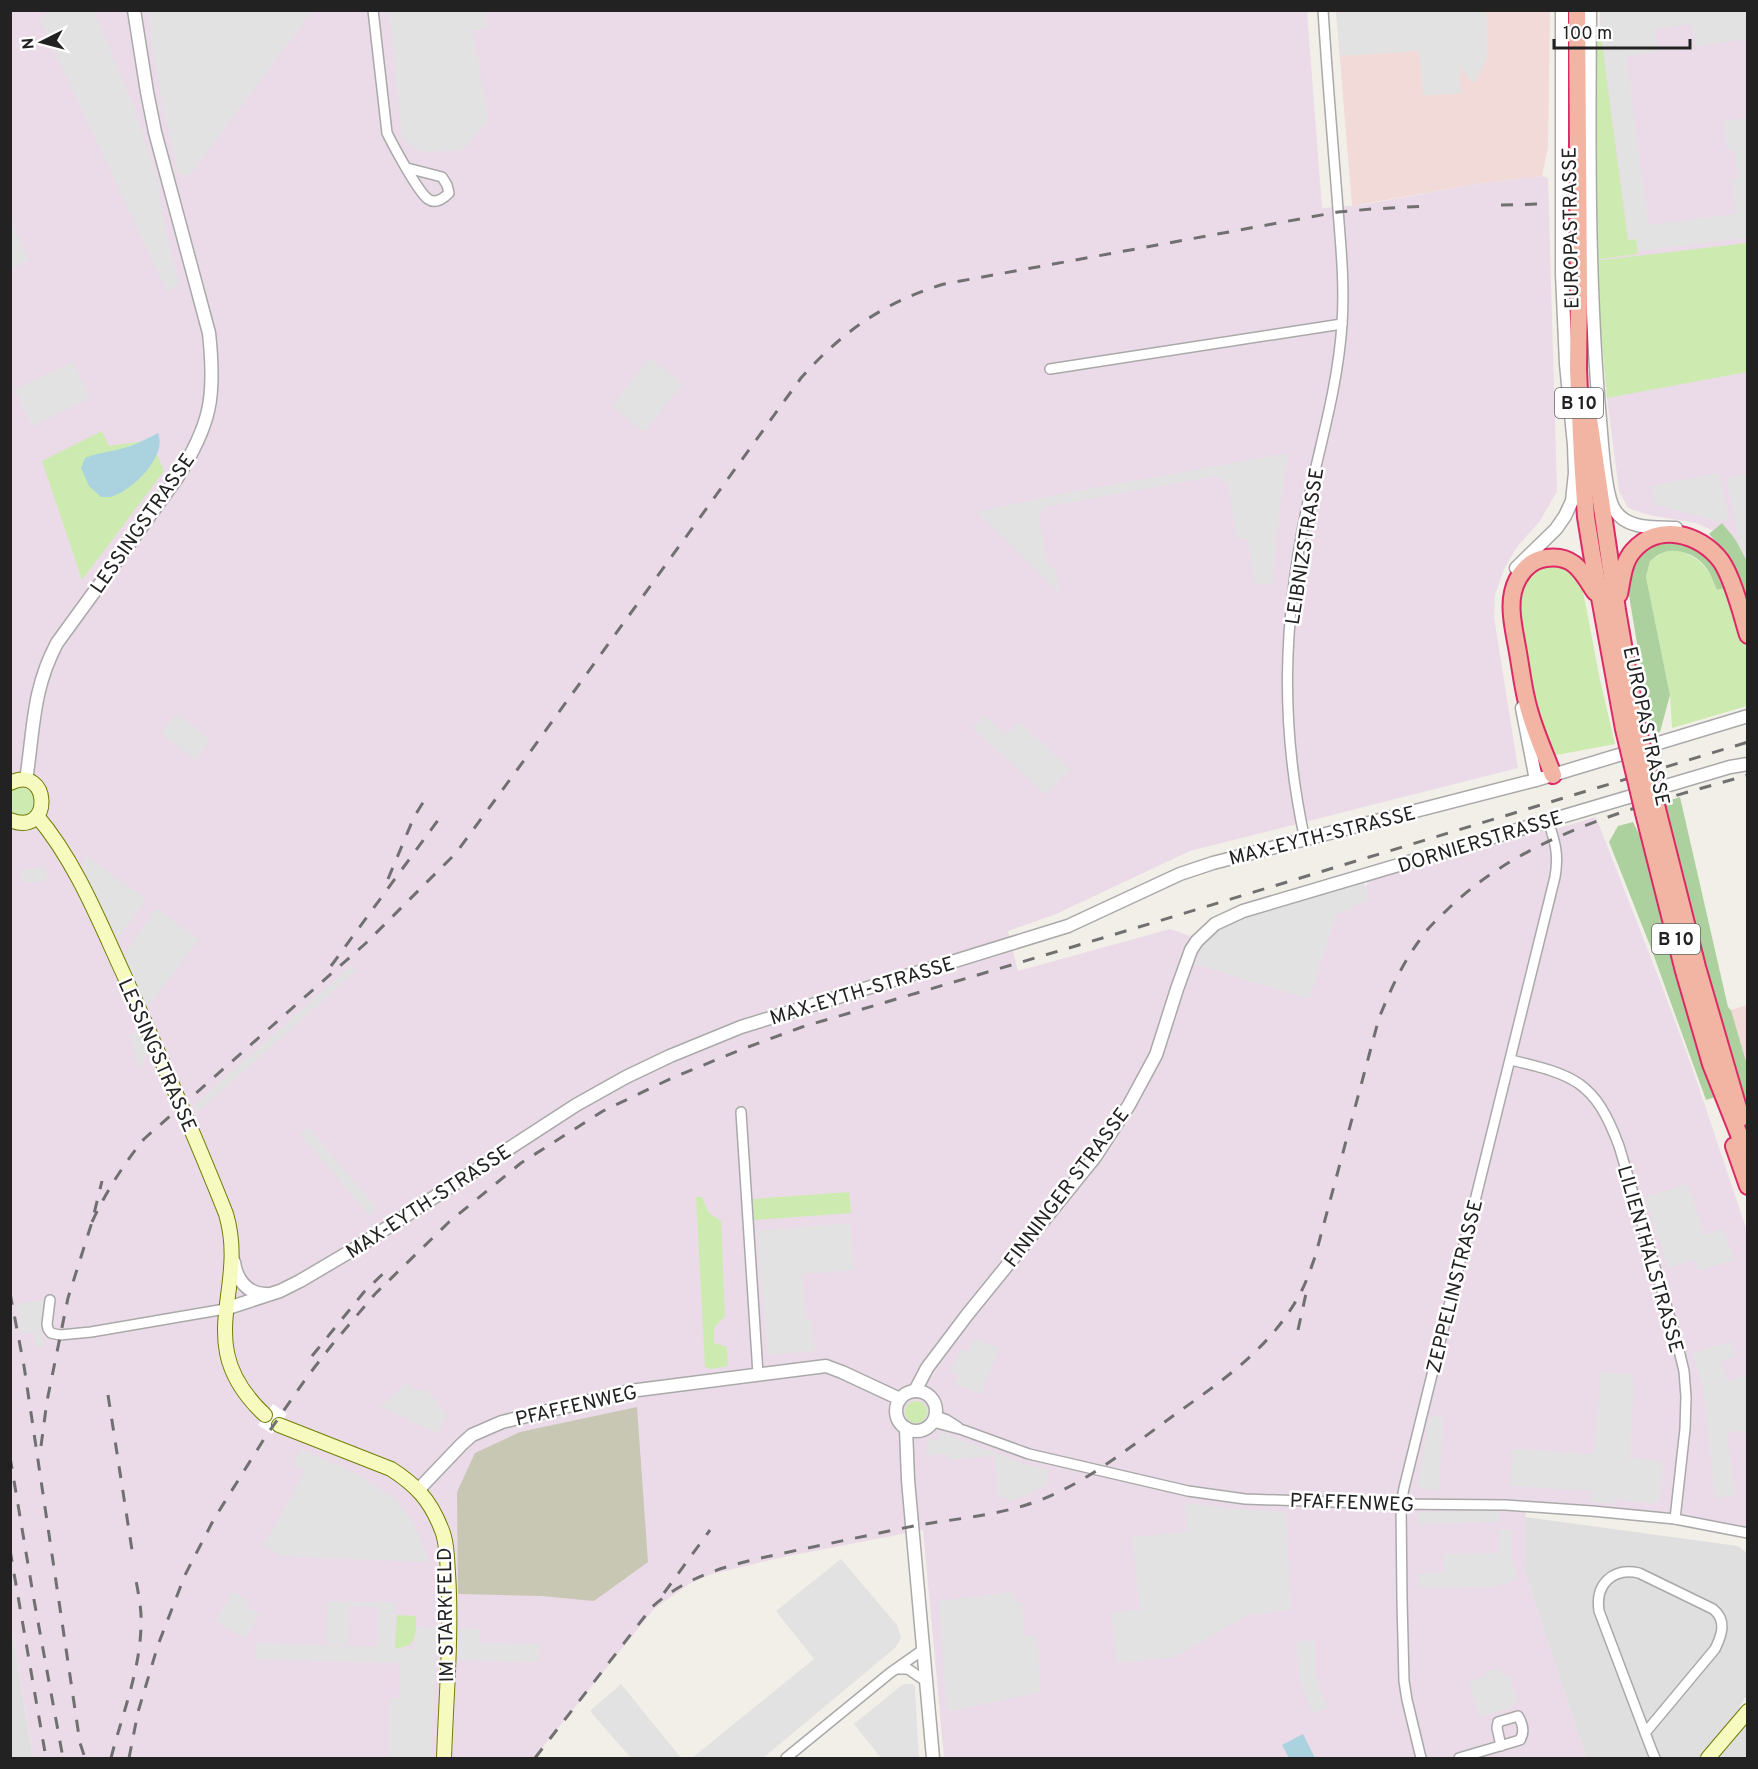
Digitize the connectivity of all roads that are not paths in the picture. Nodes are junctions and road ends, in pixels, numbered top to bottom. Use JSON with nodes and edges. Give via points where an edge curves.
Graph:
{"nodes":[{"id":1,"x":134,"y":10,"type":"edge"},
{"id":2,"x":373,"y":10,"type":"edge"},
{"id":3,"x":1323,"y":10,"type":"edge"},
{"id":4,"x":1562,"y":10,"type":"edge"},
{"id":5,"x":1578,"y":10,"type":"edge"},
{"id":6,"x":1590,"y":10,"type":"edge"},
{"id":7,"x":407,"y":168,"type":"junction"},
{"id":8,"x":1580,"y":290,"type":"junction"},
{"id":9,"x":1342,"y":324,"type":"junction"},
{"id":10,"x":1050,"y":369,"type":"dead end"},
{"id":11,"x":1574,"y":445,"type":"junction"},
{"id":12,"x":1602,"y":445,"type":"junction"},
{"id":13,"x":1586,"y":517,"type":"junction"},
{"id":14,"x":1605,"y":528,"type":"junction"},
{"id":15,"x":1600,"y":599,"type":"junction"},
{"id":16,"x":1617,"y":610,"type":"junction"},
{"id":17,"x":1748,"y":615,"type":"edge"},
{"id":18,"x":1748,"y":635,"type":"edge"},
{"id":19,"x":1748,"y":716,"type":"edge"},
{"id":20,"x":1631,"y":727,"type":"junction"},
{"id":21,"x":1748,"y":764,"type":"edge"},
{"id":22,"x":1553,"y":776,"type":"junction"},
{"id":23,"x":26,"y":780,"type":"junction"},
{"id":24,"x":1536,"y":780,"type":"junction"},
{"id":25,"x":10,"y":783,"type":"edge"},
{"id":26,"x":1650,"y":811,"type":"junction"},
{"id":27,"x":37,"y":816,"type":"junction"},
{"id":28,"x":10,"y":820,"type":"edge"},
{"id":29,"x":1548,"y":820,"type":"junction"},
{"id":30,"x":1305,"y":840,"type":"junction"},
{"id":31,"x":1215,"y":924,"type":"joint"},
{"id":32,"x":1511,"y":1060,"type":"junction"},
{"id":33,"x":1711,"y":1064,"type":"junction"},
{"id":34,"x":1735,"y":1092,"type":"junction"},
{"id":35,"x":741,"y":1113,"type":"dead end"},
{"id":36,"x":1748,"y":1126,"type":"edge"},
{"id":37,"x":1748,"y":1142,"type":"edge"},
{"id":38,"x":1748,"y":1157,"type":"edge"},
{"id":39,"x":1748,"y":1186,"type":"edge"},
{"id":40,"x":232,"y":1246,"type":"junction"},
{"id":41,"x":280,"y":1291,"type":"junction"},
{"id":42,"x":50,"y":1300,"type":"dead end"},
{"id":43,"x":225,"y":1309,"type":"junction"},
{"id":44,"x":758,"y":1374,"type":"junction"},
{"id":45,"x":920,"y":1392,"type":"junction"},
{"id":46,"x":898,"y":1402,"type":"junction"},
{"id":47,"x":265,"y":1415,"type":"dead end"},
{"id":48,"x":934,"y":1419,"type":"junction"},
{"id":49,"x":279,"y":1425,"type":"dead end"},
{"id":50,"x":908,"y":1429,"type":"junction"},
{"id":51,"x":419,"y":1489,"type":"junction"},
{"id":52,"x":1401,"y":1504,"type":"junction"},
{"id":53,"x":1675,"y":1519,"type":"junction"},
{"id":54,"x":1748,"y":1533,"type":"edge"},
{"id":55,"x":924,"y":1649,"type":"junction"},
{"id":56,"x":890,"y":1672,"type":"junction"},
{"id":57,"x":927,"y":1682,"type":"junction"},
{"id":58,"x":1748,"y":1711,"type":"edge"},
{"id":59,"x":1646,"y":1733,"type":"junction"},
{"id":60,"x":1501,"y":1746,"type":"dead end"},
{"id":61,"x":444,"y":1758,"type":"edge"},
{"id":62,"x":786,"y":1758,"type":"edge"},
{"id":63,"x":933,"y":1758,"type":"edge"},
{"id":64,"x":1421,"y":1758,"type":"edge"},
{"id":65,"x":1459,"y":1758,"type":"edge"},
{"id":66,"x":1655,"y":1758,"type":"edge"},
{"id":67,"x":1708,"y":1758,"type":"edge"}],
"edges":[{"from":1,"to":23,"type":"street","name":"LESSINGSTRASSE","via":[[155,132],[209,333],[213,365],[211,403],[201,436],[182,471],[49,659],[36,701]]},
{"from":2,"to":7,"type":"street","via":[[387,132]]},
{"from":3,"to":9,"type":"street","name":"LEIBNIZSTRASSE","via":[[1341,240]]},
{"from":4,"to":11,"type":"street","name":"EUROPASTRASSE","number":"B 10","via":[[1562,274]]},
{"from":5,"to":8,"type":"highway","name":"EUROPASTRASSE","number":"B 10"},
{"from":6,"to":12,"type":"street","name":"EUROPASTRASSE","via":[[1592,312]]},
{"from":7,"to":7,"type":"street","via":[[429,200],[444,199],[449,193],[442,177]]},
{"from":8,"to":13,"type":"highway","name":"EUROPASTRASSE","number":"B 10","via":[[1578,380]]},
{"from":8,"to":14,"type":"highway","name":"EUROPASTRASSE","number":"B 10","via":[[1590,423]]},
{"from":9,"to":10,"type":"street"},
{"from":9,"to":30,"type":"street","name":"LEIBNIZSTRASSE","via":[[1291,599],[1288,735]]},
{"from":11,"to":13,"type":"highway","number":"B 10"},
{"from":11,"to":24,"type":"street","name":"EUROPASTRASSE","via":[[1572,501],[1566,516],[1516,568],[1506,592],[1508,634]]},
{"from":12,"to":14,"type":"highway"},
{"from":12,"to":17,"type":"street","name":"EUROPASTRASSE","via":[[1610,497],[1619,516],[1638,525],[1694,531],[1710,542],[1727,559]]},
{"from":13,"to":15,"type":"highway","name":"EUROPASTRASSE","number":"B 10"},
{"from":14,"to":16,"type":"highway","name":"EUROPASTRASSE","number":"B 10"},
{"from":15,"to":20,"type":"highway","name":"EUROPASTRASSE","number":"B 10"},
{"from":15,"to":22,"type":"highway","via":[[1575,564],[1555,557],[1533,562],[1521,572],[1512,593],[1529,711]]},
{"from":16,"to":18,"type":"highway","via":[[1622,575],[1632,552],[1654,536],[1680,534],[1702,543],[1722,562]]},
{"from":16,"to":20,"type":"highway","name":"EUROPASTRASSE","number":"B 10"},
{"from":19,"to":22,"type":"street","name":"MAX-EYTH-STRASSE"},
{"from":20,"to":26,"type":"highway","name":"EUROPASTRASSE","number":"B 10","bridge":true},
{"from":21,"to":29,"type":"street","name":"DORNIERSTRASSE"},
{"from":22,"to":24,"type":"street","name":"MAX-EYTH-STRASSE"},
{"from":23,"to":25,"type":"main road"},
{"from":23,"to":27,"type":"main road","via":[[34,783],[42,796]]},
{"from":24,"to":30,"type":"street","name":"MAX-EYTH-STRASSE"},
{"from":26,"to":33,"type":"highway","name":"EUROPASTRASSE","number":"B 10","via":[[1684,971]]},
{"from":26,"to":34,"type":"highway","name":"EUROPASTRASSE","number":"B 10"},
{"from":27,"to":28,"type":"main road","via":[[29,822]]},
{"from":27,"to":40,"type":"main road","name":"LESSINGSTRASSE","via":[[64,853],[92,906],[184,1113],[230,1229]]},
{"from":29,"to":31,"type":"street","name":"DORNIERSTRASSE","via":[[1243,911]]},
{"from":29,"to":32,"type":"street","name":"ZEPPELINSTRASSE","via":[[1558,862]]},
{"from":30,"to":41,"type":"street","name":"MAX-EYTH-STRASSE","via":[[1180,874],[1068,926],[741,1027],[670,1056],[576,1105],[356,1248]]},
{"from":31,"to":45,"type":"street","name":"FINNINGER STRASSE","via":[[1191,950],[1156,1055],[1130,1105],[1095,1157],[927,1368]]},
{"from":32,"to":52,"type":"street","name":"ZEPPELINSTRASSE"},
{"from":32,"to":53,"type":"street","name":"LILIENTHALSTRASSE","via":[[1547,1069],[1578,1083],[1594,1096],[1613,1129],[1684,1371],[1685,1429]]},
{"from":33,"to":38,"type":"highway","name":"EUROPASTRASSE","number":"B 10"},
{"from":33,"to":39,"type":"highway"},
{"from":34,"to":36,"type":"highway"},
{"from":34,"to":37,"type":"highway","name":"EUROPASTRASSE","number":"B 10"},
{"from":35,"to":44,"type":"street"},
{"from":40,"to":41,"type":"street","via":[[236,1272],[248,1289],[262,1294]]},
{"from":40,"to":43,"type":"main road","name":"LESSINGSTRASSE"},
{"from":41,"to":43,"type":"street","name":"MAX-EYTH-STRASSE"},
{"from":42,"to":43,"type":"street","name":"MAX-EYTH-STRASSE","via":[[46,1324],[51,1333],[60,1335]]},
{"from":43,"to":47,"type":"main road","via":[[225,1340],[232,1371]]},
{"from":44,"to":46,"type":"street","name":"PFAFFENWEG","via":[[826,1366]]},
{"from":44,"to":51,"type":"street","name":"PFAFFENWEG","via":[[630,1391],[502,1422],[472,1435]]},
{"from":45,"to":46,"type":"street","name":"FINNINGER STRASSE","via":[[908,1392]]},
{"from":45,"to":48,"type":"street","via":[[930,1396],[935,1404]]},
{"from":46,"to":50,"type":"street","via":[[897,1418]]},
{"from":48,"to":50,"type":"street","via":[[922,1430]]},
{"from":48,"to":52,"type":"street","name":"PFAFFENWEG","via":[[1029,1454],[1188,1491],[1245,1499]]},
{"from":49,"to":51,"type":"main road","name":"IM STARKFELD","via":[[391,1469]]},
{"from":50,"to":55,"type":"street","via":[[908,1480]]},
{"from":51,"to":61,"type":"main road","name":"IM STARKFELD","via":[[441,1527],[447,1562]]},
{"from":52,"to":53,"type":"street","name":"PFAFFENWEG","via":[[1506,1505]]},
{"from":52,"to":64,"type":"street","name":"ZEPPELINSTRASSE","via":[[1404,1681]]},
{"from":53,"to":54,"type":"street","name":"PFAFFENWEG"},
{"from":55,"to":56,"type":"street"},
{"from":55,"to":57,"type":"street"},
{"from":56,"to":57,"type":"street","via":[[906,1668]]},
{"from":56,"to":62,"type":"street"},
{"from":57,"to":63,"type":"street"},
{"from":58,"to":67,"type":"main road"},
{"from":59,"to":59,"type":"street","via":[[1598,1604],[1608,1580],[1628,1571],[1713,1609],[1722,1626],[1715,1649]]},
{"from":59,"to":66,"type":"street"},
{"from":60,"to":65,"type":"street"}]}
